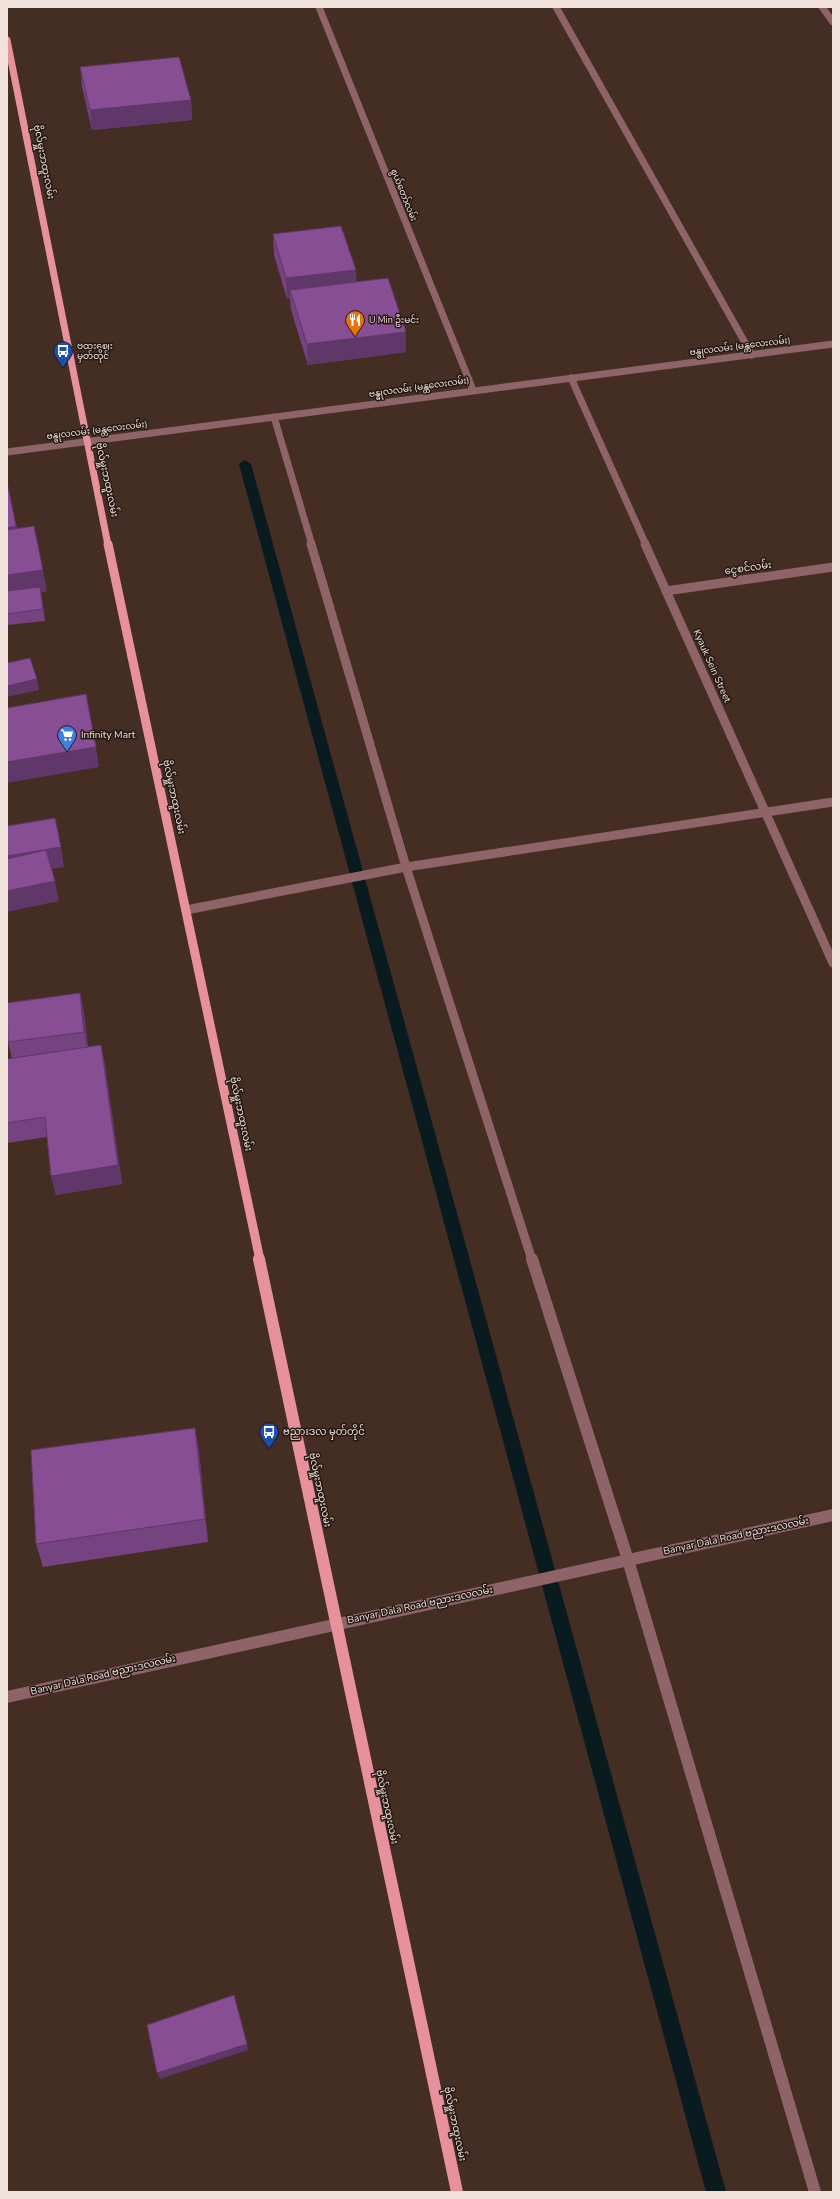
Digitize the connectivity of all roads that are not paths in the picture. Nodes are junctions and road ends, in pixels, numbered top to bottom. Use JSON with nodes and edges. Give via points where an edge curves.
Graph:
{"nodes":[{"id":1,"x":319,"y":7,"type":"edge"},
{"id":2,"x":556,"y":7,"type":"edge"},
{"id":3,"x":822,"y":7,"type":"edge"},
{"id":4,"x":833,"y":22,"type":"edge"},
{"id":5,"x":7,"y":40,"type":"edge"},
{"id":6,"x":833,"y":344,"type":"edge"},
{"id":7,"x":752,"y":354,"type":"junction"},
{"id":8,"x":571,"y":378,"type":"junction"},
{"id":9,"x":473,"y":390,"type":"junction"},
{"id":10,"x":274,"y":417,"type":"junction"},
{"id":11,"x":86,"y":441,"type":"junction"},
{"id":12,"x":7,"y":452,"type":"edge"},
{"id":13,"x":833,"y":567,"type":"edge"},
{"id":14,"x":666,"y":591,"type":"junction"},
{"id":15,"x":833,"y":802,"type":"edge"},
{"id":16,"x":765,"y":812,"type":"junction"},
{"id":17,"x":406,"y":868,"type":"junction"},
{"id":18,"x":186,"y":910,"type":"junction"},
{"id":19,"x":833,"y":963,"type":"edge"},
{"id":20,"x":833,"y":1515,"type":"edge"},
{"id":21,"x":628,"y":1560,"type":"junction"},
{"id":22,"x":336,"y":1622,"type":"junction"},
{"id":23,"x":7,"y":1697,"type":"edge"},
{"id":24,"x":457,"y":2192,"type":"edge"},
{"id":25,"x":815,"y":2192,"type":"edge"}],
"edges":[{"from":1,"to":9,"type":"street","name":"စွယ်တော်လမ်း"},
{"from":2,"to":7,"type":"street"},
{"from":3,"to":4,"type":"street"},
{"from":5,"to":11,"type":"main road","name":"ဗိုလ်မှူးဘထူးလမ်း"},
{"from":6,"to":7,"type":"street","name":"ဗန္ဓုလလမ်း (မန္တလေးလမ်း)"},
{"from":7,"to":8,"type":"street","name":"ဗန္ဓုလလမ်း (မန္တလေးလမ်း)"},
{"from":8,"to":9,"type":"street","name":"ဗန္ဓုလလမ်း (မန္တလေးလမ်း)"},
{"from":8,"to":14,"type":"street","name":"Kyauk Sein Street"},
{"from":9,"to":10,"type":"street","name":"ဗန္ဓုလလမ်း (မန္တလေးလမ်း)"},
{"from":10,"to":11,"type":"street","name":"ဗန္ဓုလလမ်း (မန္တလေးလမ်း)"},
{"from":10,"to":17,"type":"street"},
{"from":11,"to":12,"type":"street","name":"ဗန္ဓုလလမ်း (မန္တလေးလမ်း)"},
{"from":11,"to":18,"type":"main road","name":"ဗိုလ်မှူးဘထူးလမ်း"},
{"from":13,"to":14,"type":"street","name":"ငွေစင်လမ်း"},
{"from":14,"to":16,"type":"street","name":"Kyauk Sein Street"},
{"from":15,"to":16,"type":"street"},
{"from":16,"to":17,"type":"street"},
{"from":16,"to":19,"type":"street","name":"Kyauk Sein Street"},
{"from":17,"to":18,"type":"street"},
{"from":17,"to":21,"type":"street"},
{"from":18,"to":22,"type":"main road","name":"ဗိုလ်မှူးဘထူးလမ်း"},
{"from":20,"to":21,"type":"street","name":"Banyar Dala Road ဗညားဒလလမ်း"},
{"from":21,"to":22,"type":"street","name":"Banyar Dala Road ဗညားဒလလမ်း"},
{"from":21,"to":25,"type":"street"},
{"from":22,"to":23,"type":"street","name":"Banyar Dala Road ဗညားဒလလမ်း"},
{"from":22,"to":24,"type":"main road","name":"ဗိုလ်မှူးဘထူးလမ်း"}]}
